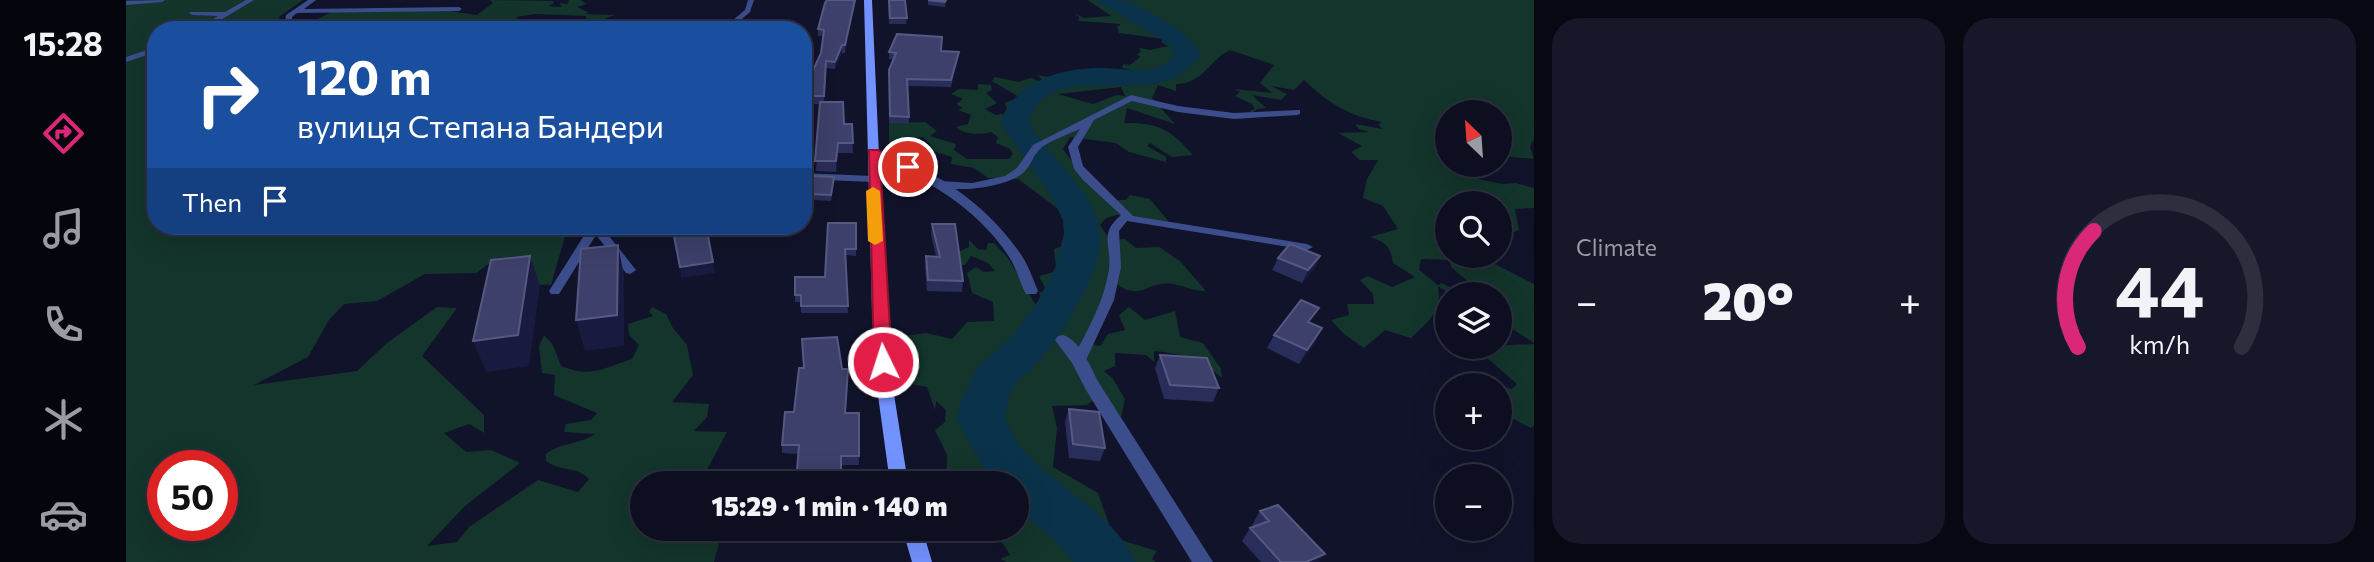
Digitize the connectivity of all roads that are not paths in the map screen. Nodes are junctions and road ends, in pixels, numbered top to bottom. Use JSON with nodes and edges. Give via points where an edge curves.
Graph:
{"nodes":[{"id":1,"x":162,"y":0,"type":"edge"},
{"id":2,"x":251,"y":0,"type":"edge"},
{"id":3,"x":313,"y":0,"type":"edge"},
{"id":4,"x":751,"y":0,"type":"edge"},
{"id":5,"x":867,"y":0,"type":"edge"},
{"id":6,"x":149,"y":1,"type":"edge"},
{"id":7,"x":468,"y":2,"type":"dead end"},
{"id":8,"x":126,"y":3,"type":"edge"},
{"id":9,"x":440,"y":4,"type":"edge"},
{"id":10,"x":126,"y":8,"type":"edge"},
{"id":11,"x":459,"y":9,"type":"dead end"},
{"id":12,"x":297,"y":11,"type":"junction"},
{"id":13,"x":192,"y":13,"type":"dead end"},
{"id":14,"x":225,"y":14,"type":"junction"},
{"id":15,"x":213,"y":21,"type":"edge"},
{"id":16,"x":288,"y":21,"type":"edge"},
{"id":17,"x":735,"y":21,"type":"edge"},
{"id":18,"x":147,"y":52,"type":"edge"},
{"id":19,"x":126,"y":60,"type":"edge"},
{"id":20,"x":1297,"y":112,"type":"dead end"},
{"id":21,"x":1086,"y":122,"type":"junction"},
{"id":22,"x":874,"y":153,"type":"junction"},
{"id":23,"x":812,"y":176,"type":"edge"},
{"id":24,"x":873,"y":179,"type":"junction"},
{"id":25,"x":939,"y":184,"type":"junction"},
{"id":26,"x":1126,"y":218,"type":"junction"},
{"id":27,"x":589,"y":235,"type":"edge"},
{"id":28,"x":601,"y":235,"type":"edge"},
{"id":29,"x":1307,"y":247,"type":"dead end"},
{"id":30,"x":630,"y":270,"type":"dead end"},
{"id":31,"x":555,"y":291,"type":"dead end"},
{"id":32,"x":1031,"y":291,"type":"dead end"},
{"id":33,"x":1063,"y":340,"type":"dead end"},
{"id":34,"x":1079,"y":360,"type":"junction"},
{"id":35,"x":897,"y":471,"type":"edge"},
{"id":36,"x":916,"y":541,"type":"edge"},
{"id":37,"x":922,"y":562,"type":"edge"},
{"id":38,"x":1203,"y":562,"type":"edge"}],
"edges":[{"from":1,"to":6,"type":"lane"},
{"from":2,"to":14,"type":"lane"},
{"from":3,"to":12,"type":"lane"},
{"from":4,"to":17,"type":"lane","via":[[748,11]]},
{"from":5,"to":22,"type":"main road"},
{"from":6,"to":8,"type":"lane"},
{"from":6,"to":10,"type":"lane"},
{"from":7,"to":9,"type":"lane"},
{"from":9,"to":11,"type":"lane"},
{"from":9,"to":12,"type":"lane"},
{"from":12,"to":16,"type":"lane"},
{"from":13,"to":14,"type":"lane"},
{"from":14,"to":15,"type":"lane"},
{"from":18,"to":19,"type":"lane"},
{"from":20,"to":21,"type":"lane","via":[[1234,116],[1131,98]]},
{"from":21,"to":25,"type":"lane","via":[[1037,147],[1021,170],[1008,178],[972,186]]},
{"from":21,"to":26,"type":"lane","via":[[1073,147],[1078,167],[1128,212]]},
{"from":22,"to":24,"type":"main road"},
{"from":22,"to":25,"type":"street"},
{"from":23,"to":24,"type":"lane"},
{"from":24,"to":35,"type":"main road","via":[[885,388]]},
{"from":25,"to":32,"type":"street","via":[[978,215],[1016,257]]},
{"from":26,"to":29,"type":"lane"},
{"from":26,"to":34,"type":"lane","via":[[1113,232],[1115,267],[1108,300]]},
{"from":27,"to":31,"type":"lane"},
{"from":28,"to":30,"type":"lane"},
{"from":33,"to":34,"type":"street"},
{"from":34,"to":38,"type":"street"},
{"from":36,"to":37,"type":"main road"}]}
